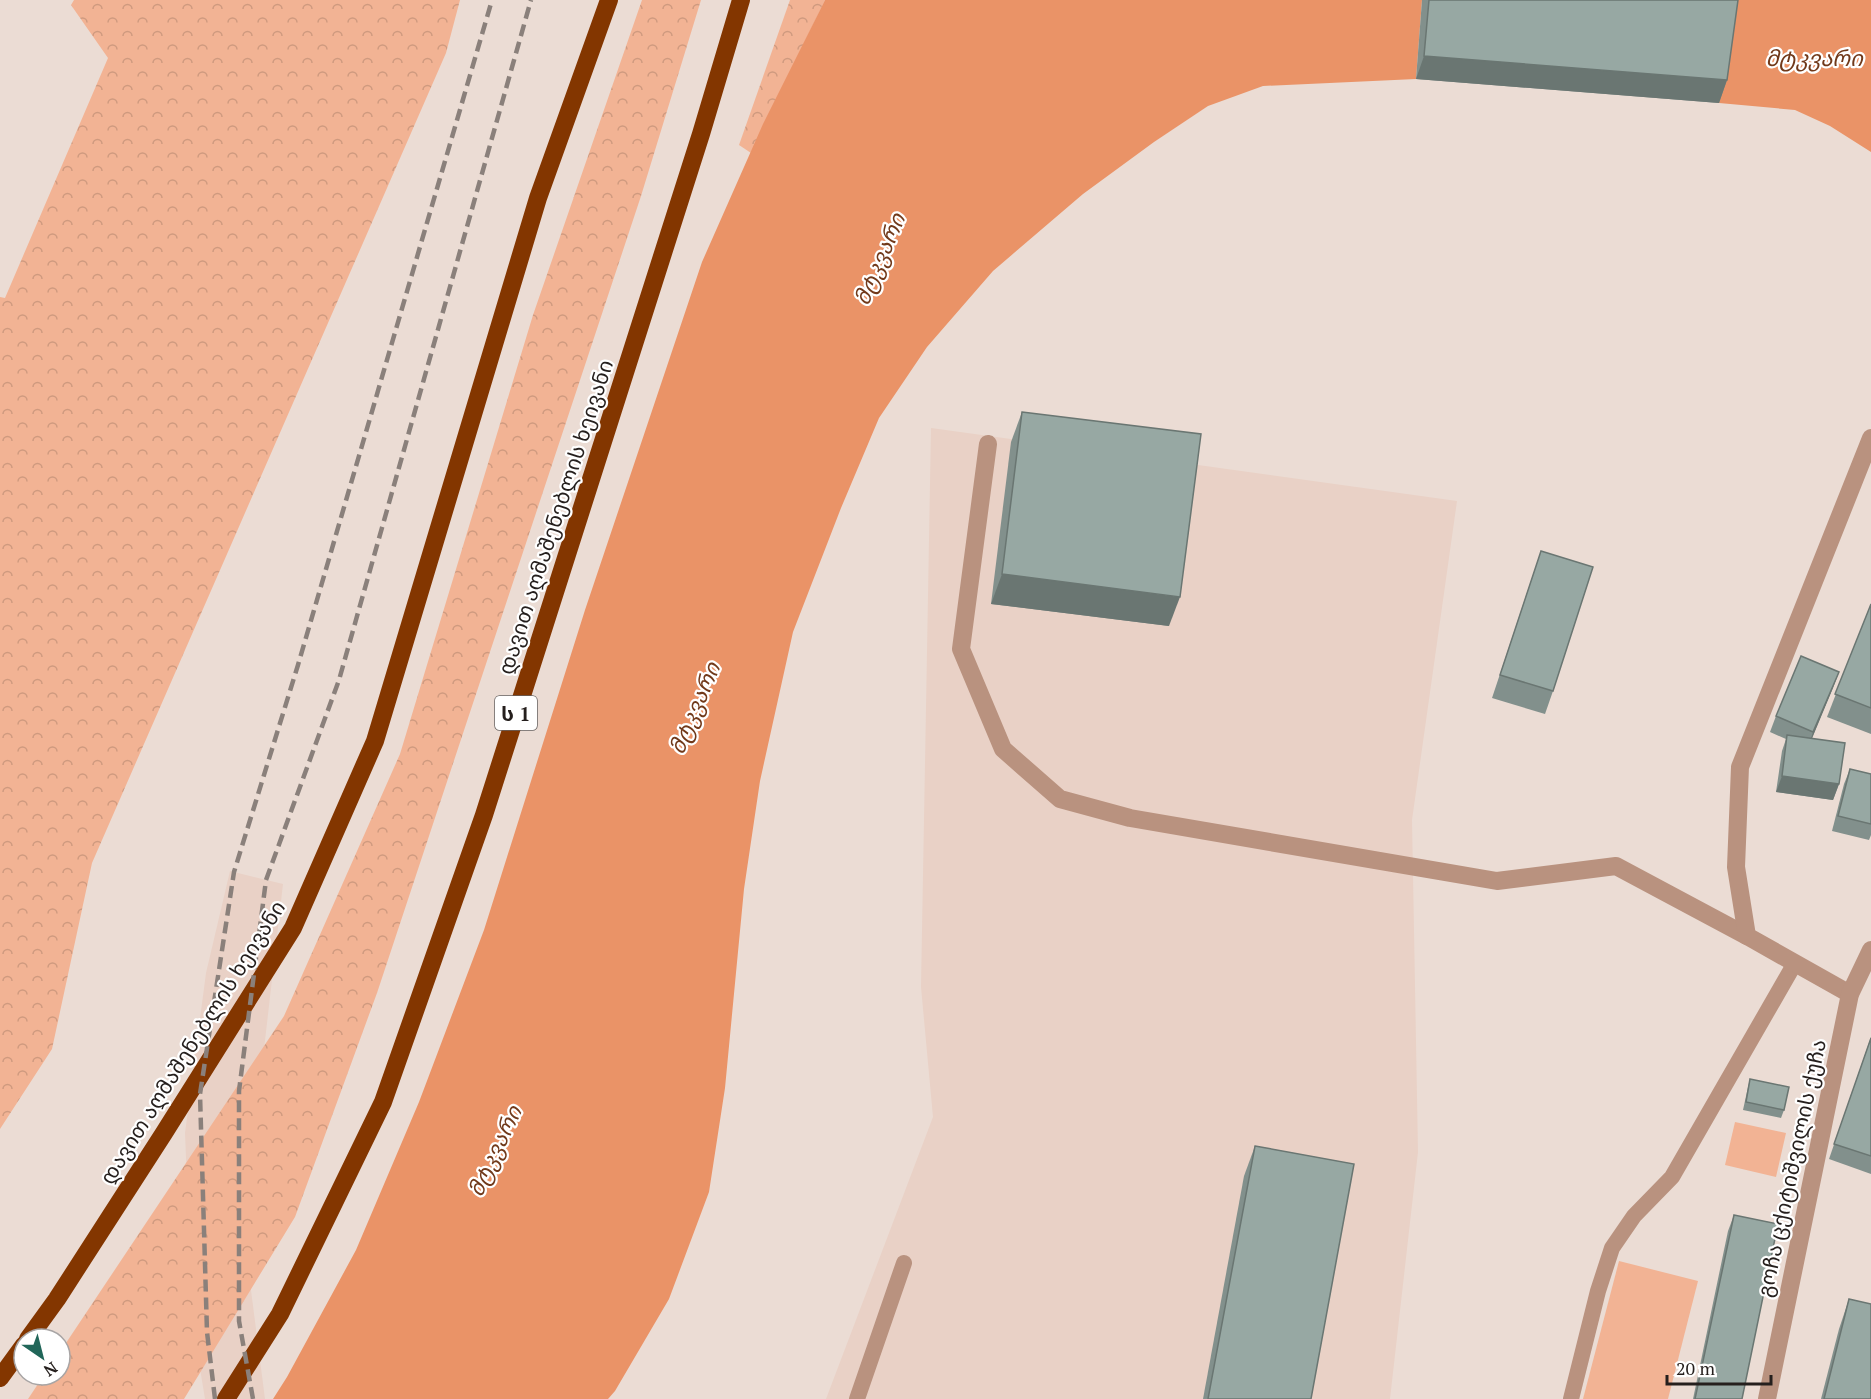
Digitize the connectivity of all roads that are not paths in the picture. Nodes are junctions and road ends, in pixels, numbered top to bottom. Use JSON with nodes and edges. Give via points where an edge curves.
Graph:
{"nodes":[{"id":1,"x":609,"y":0,"type":"edge"},
{"id":2,"x":741,"y":0,"type":"edge"},
{"id":3,"x":1871,"y":438,"type":"edge"},
{"id":4,"x":988,"y":444,"type":"dead end"},
{"id":5,"x":1747,"y":936,"type":"junction"},
{"id":6,"x":1871,"y":950,"type":"edge"},
{"id":7,"x":1795,"y":963,"type":"junction"},
{"id":8,"x":1850,"y":994,"type":"junction"},
{"id":9,"x":904,"y":1263,"type":"dead end"},
{"id":10,"x":37,"y":1327,"type":"edge"},
{"id":11,"x":12,"y":1362,"type":"edge"},
{"id":12,"x":0,"y":1378,"type":"edge"},
{"id":13,"x":226,"y":1399,"type":"edge"},
{"id":14,"x":857,"y":1399,"type":"edge"},
{"id":15,"x":1571,"y":1399,"type":"edge"},
{"id":16,"x":1767,"y":1399,"type":"edge"}],
"edges":[{"from":1,"to":10,"type":"highway","name":"დავით აღმაშენებლის ხეივანი","via":[[538,198],[375,741],[293,928]]},
{"from":2,"to":13,"type":"highway","name":"დავით აღმაშენებლის ხეივანი","number":"ს 1","via":[[484,815],[383,1102],[280,1314]]},
{"from":3,"to":5,"type":"street","via":[[1740,767],[1736,867]]},
{"from":4,"to":5,"type":"street","via":[[961,649],[1003,749],[1060,799],[1130,818],[1497,882],[1616,866]]},
{"from":5,"to":7,"type":"street"},
{"from":6,"to":8,"type":"street","name":"გოჩა ცქიტიშვილის ქუჩა"},
{"from":7,"to":8,"type":"street"},
{"from":7,"to":15,"type":"lane","via":[[1672,1177],[1634,1216],[1612,1248]]},
{"from":8,"to":16,"type":"street","name":"გოჩა ცქიტიშვილის ქუჩა"},
{"from":9,"to":14,"type":"lane"},
{"from":11,"to":12,"type":"highway"}]}
